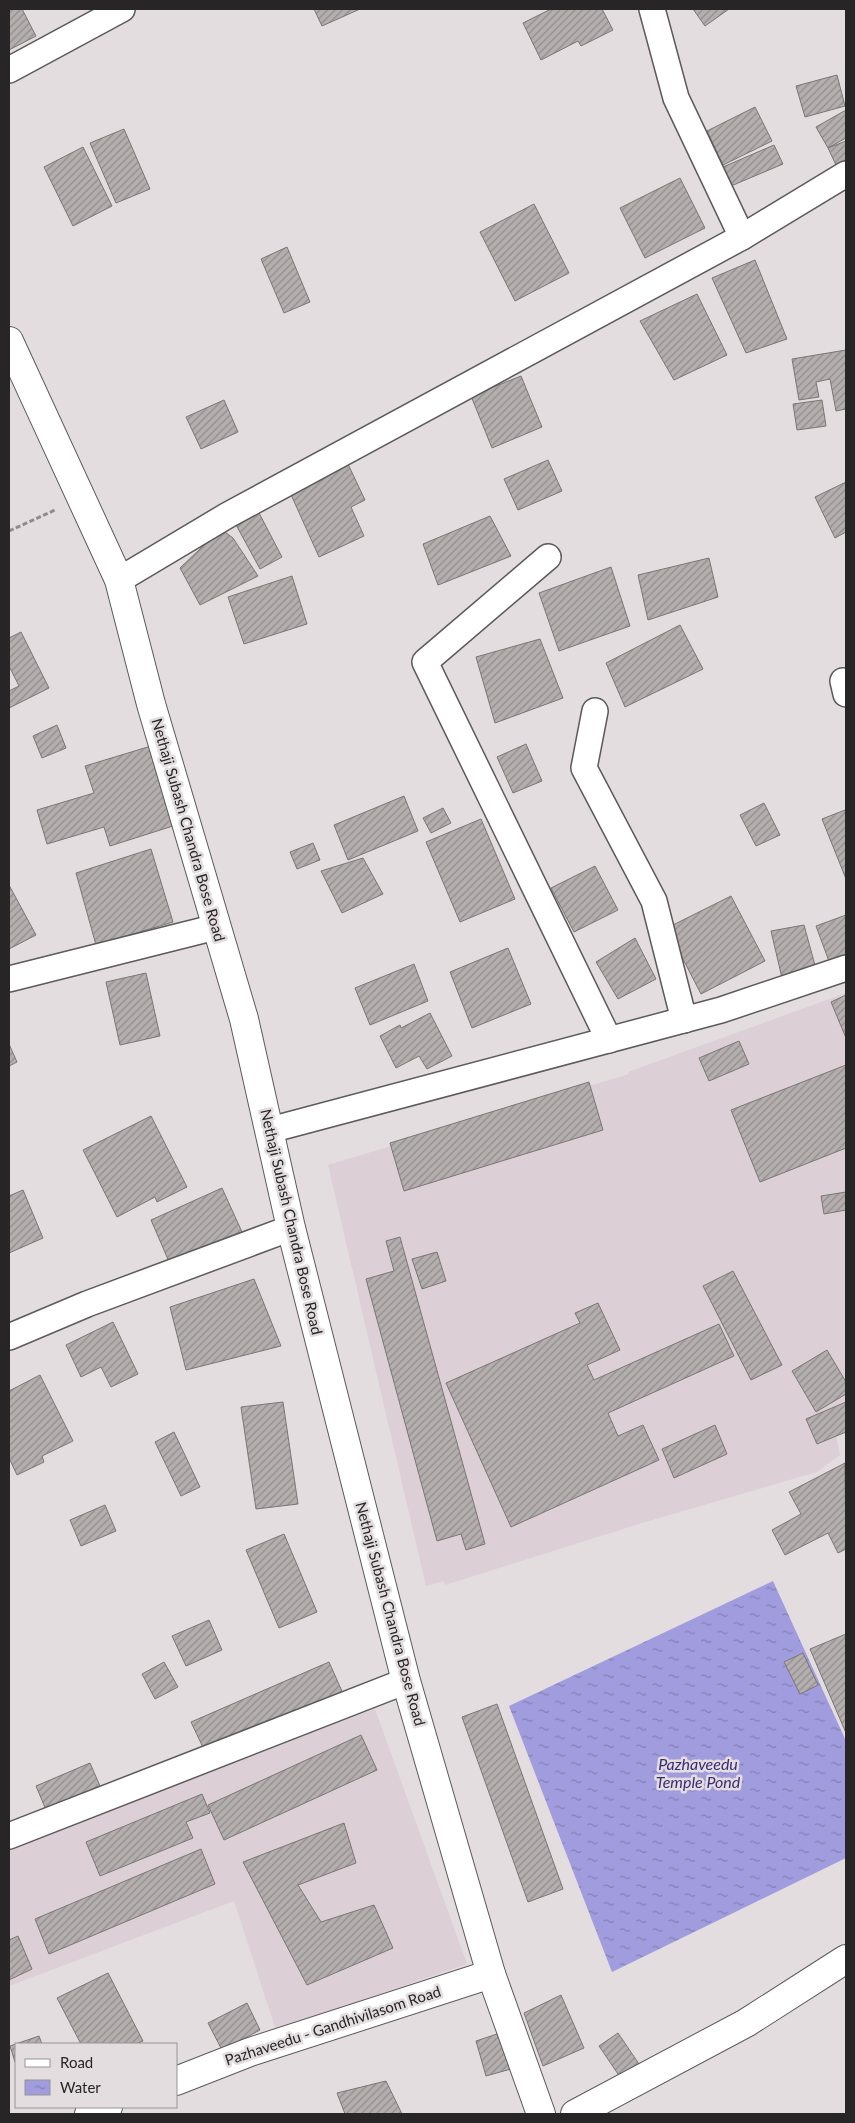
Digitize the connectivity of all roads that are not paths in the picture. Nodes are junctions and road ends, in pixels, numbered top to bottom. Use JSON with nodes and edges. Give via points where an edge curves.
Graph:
{"nodes":[{"id":1,"x":122,"y":9,"type":"edge"},
{"id":2,"x":652,"y":9,"type":"edge"},
{"id":3,"x":9,"y":70,"type":"edge"},
{"id":4,"x":846,"y":174,"type":"edge"},
{"id":5,"x":742,"y":236,"type":"junction"},
{"id":6,"x":9,"y":341,"type":"edge"},
{"id":7,"x":548,"y":558,"type":"dead end"},
{"id":8,"x":119,"y":580,"type":"junction"},
{"id":9,"x":595,"y":711,"type":"dead end"},
{"id":10,"x":216,"y":927,"type":"junction"},
{"id":11,"x":846,"y":968,"type":"edge"},
{"id":12,"x":9,"y":979,"type":"edge"},
{"id":13,"x":684,"y":1020,"type":"junction"},
{"id":14,"x":609,"y":1040,"type":"junction"},
{"id":15,"x":270,"y":1130,"type":"junction"},
{"id":16,"x":291,"y":1228,"type":"junction"},
{"id":17,"x":9,"y":1337,"type":"edge"},
{"id":18,"x":406,"y":1681,"type":"junction"},
{"id":19,"x":9,"y":1836,"type":"edge"},
{"id":20,"x":846,"y":1959,"type":"edge"},
{"id":21,"x":491,"y":1974,"type":"junction"},
{"id":22,"x":178,"y":2080,"type":"edge"},
{"id":23,"x":105,"y":2108,"type":"edge"},
{"id":24,"x":89,"y":2114,"type":"edge"},
{"id":25,"x":541,"y":2114,"type":"edge"},
{"id":26,"x":575,"y":2114,"type":"edge"}],
"edges":[{"from":1,"to":3,"type":"street"},
{"from":2,"to":5,"type":"street","via":[[676,98]]},
{"from":4,"to":5,"type":"street"},
{"from":5,"to":8,"type":"street","via":[[228,514]]},
{"from":6,"to":8,"type":"main road","name":"Nethaji Subash Chandra Bose Road"},
{"from":7,"to":14,"type":"street","via":[[425,662]]},
{"from":8,"to":10,"type":"main road","name":"Nethaji Subash Chandra Bose Road","via":[[151,704]]},
{"from":9,"to":13,"type":"street","via":[[584,768],[654,901]]},
{"from":10,"to":12,"type":"street"},
{"from":10,"to":15,"type":"main road","name":"Nethaji Subash Chandra Bose Road","via":[[244,1019]]},
{"from":11,"to":13,"type":"street"},
{"from":13,"to":14,"type":"street"},
{"from":14,"to":15,"type":"street"},
{"from":15,"to":16,"type":"main road","name":"Nethaji Subash Chandra Bose Road"},
{"from":16,"to":17,"type":"street"},
{"from":16,"to":18,"type":"main road","name":"Nethaji Subash Chandra Bose Road"},
{"from":18,"to":19,"type":"street"},
{"from":18,"to":21,"type":"main road","name":"Nethaji Subash Chandra Bose Road"},
{"from":20,"to":26,"type":"main road","via":[[746,2023]]},
{"from":21,"to":22,"type":"main road","name":"Pazhaveedu - Gandhivilasom Road","via":[[250,2052]]},
{"from":21,"to":25,"type":"main road","name":"Nethaji Subash Chandra Bose Road"},
{"from":23,"to":24,"type":"main road"}]}
